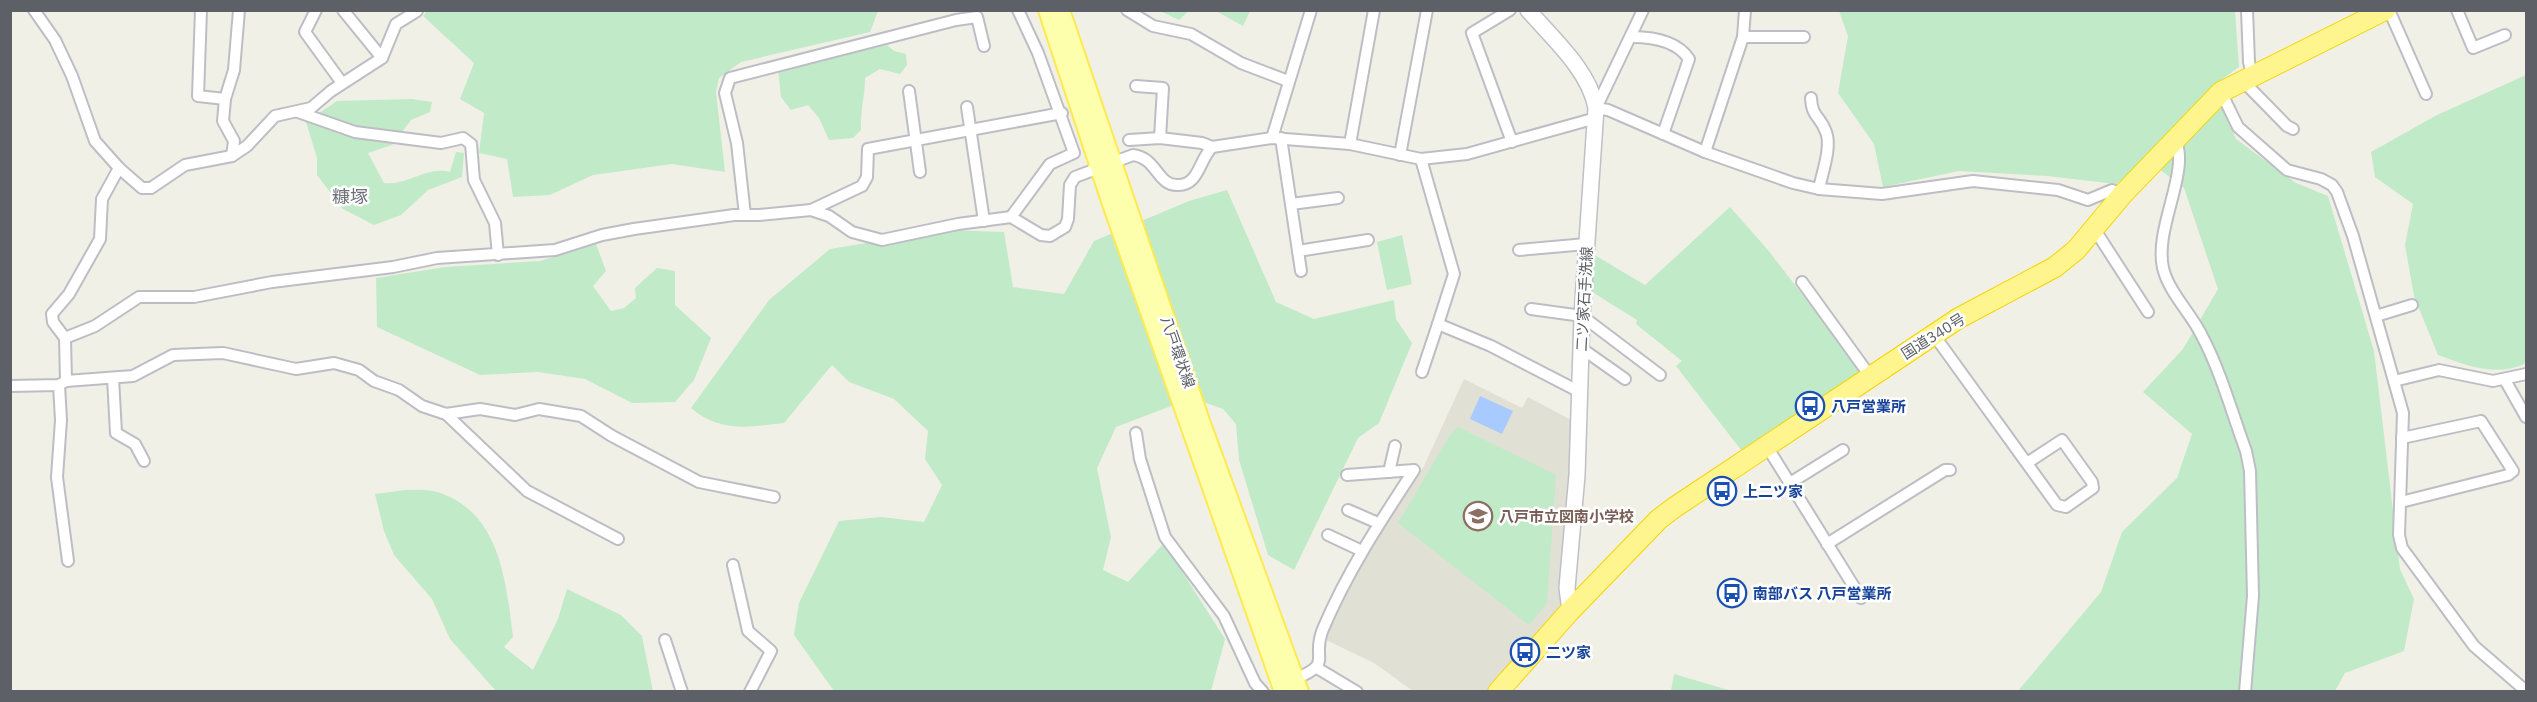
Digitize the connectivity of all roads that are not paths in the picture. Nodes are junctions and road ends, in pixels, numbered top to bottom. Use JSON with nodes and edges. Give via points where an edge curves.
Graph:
{"nodes":[{"id":1,"x":34,"y":10,"type":"edge"},
{"id":2,"x":201,"y":10,"type":"edge"},
{"id":3,"x":239,"y":10,"type":"edge"},
{"id":4,"x":316,"y":10,"type":"edge"},
{"id":5,"x":343,"y":10,"type":"edge"},
{"id":6,"x":1018,"y":10,"type":"edge"},
{"id":7,"x":1047,"y":10,"type":"edge"},
{"id":8,"x":1061,"y":10,"type":"edge"},
{"id":9,"x":1127,"y":10,"type":"edge"},
{"id":10,"x":1311,"y":10,"type":"edge"},
{"id":11,"x":1374,"y":10,"type":"edge"},
{"id":12,"x":1427,"y":10,"type":"edge"},
{"id":13,"x":1510,"y":10,"type":"edge"},
{"id":14,"x":1528,"y":10,"type":"edge"},
{"id":15,"x":1643,"y":10,"type":"edge"},
{"id":16,"x":1745,"y":10,"type":"edge"},
{"id":17,"x":2247,"y":10,"type":"edge"},
{"id":18,"x":2387,"y":10,"type":"edge"},
{"id":19,"x":2457,"y":10,"type":"edge"},
{"id":20,"x":417,"y":11,"type":"edge"},
{"id":21,"x":955,"y":15,"type":"edge"},
{"id":22,"x":2505,"y":35,"type":"dead end"},
{"id":23,"x":1632,"y":36,"type":"junction"},
{"id":24,"x":1743,"y":37,"type":"junction"},
{"id":25,"x":1804,"y":37,"type":"dead end"},
{"id":26,"x":984,"y":46,"type":"dead end"},
{"id":27,"x":381,"y":58,"type":"junction"},
{"id":28,"x":2247,"y":78,"type":"junction"},
{"id":29,"x":1288,"y":81,"type":"junction"},
{"id":30,"x":342,"y":83,"type":"junction"},
{"id":31,"x":1136,"y":86,"type":"dead end"},
{"id":32,"x":909,"y":91,"type":"dead end"},
{"id":33,"x":2222,"y":92,"type":"junction"},
{"id":34,"x":2426,"y":94,"type":"dead end"},
{"id":35,"x":1810,"y":98,"type":"dead end"},
{"id":36,"x":225,"y":99,"type":"junction"},
{"id":37,"x":967,"y":107,"type":"dead end"},
{"id":38,"x":298,"y":112,"type":"junction"},
{"id":39,"x":1062,"y":113,"type":"junction"},
{"id":40,"x":1596,"y":113,"type":"junction"},
{"id":41,"x":2293,"y":129,"type":"dead end"},
{"id":42,"x":970,"y":131,"type":"junction"},
{"id":43,"x":1663,"y":134,"type":"junction"},
{"id":44,"x":1160,"y":138,"type":"junction"},
{"id":45,"x":1277,"y":138,"type":"junction"},
{"id":46,"x":2175,"y":138,"type":"junction"},
{"id":47,"x":1129,"y":140,"type":"dead end"},
{"id":48,"x":916,"y":141,"type":"junction"},
{"id":49,"x":1512,"y":142,"type":"junction"},
{"id":50,"x":1350,"y":144,"type":"junction"},
{"id":51,"x":1212,"y":147,"type":"junction"},
{"id":52,"x":1706,"y":152,"type":"junction"},
{"id":53,"x":1400,"y":155,"type":"junction"},
{"id":54,"x":232,"y":156,"type":"junction"},
{"id":55,"x":1420,"y":159,"type":"junction"},
{"id":56,"x":1105,"y":164,"type":"junction"},
{"id":57,"x":119,"y":168,"type":"junction"},
{"id":58,"x":920,"y":172,"type":"dead end"},
{"id":59,"x":1819,"y":189,"type":"junction"},
{"id":60,"x":2122,"y":195,"type":"junction"},
{"id":61,"x":1338,"y":198,"type":"dead end"},
{"id":62,"x":1291,"y":204,"type":"junction"},
{"id":63,"x":811,"y":210,"type":"junction"},
{"id":64,"x":745,"y":215,"type":"junction"},
{"id":65,"x":1011,"y":218,"type":"junction"},
{"id":66,"x":984,"y":221,"type":"junction"},
{"id":67,"x":2095,"y":230,"type":"junction"},
{"id":68,"x":1368,"y":240,"type":"dead end"},
{"id":69,"x":1586,"y":244,"type":"junction"},
{"id":70,"x":1519,"y":250,"type":"dead end"},
{"id":71,"x":1298,"y":251,"type":"junction"},
{"id":72,"x":498,"y":255,"type":"junction"},
{"id":73,"x":1301,"y":272,"type":"dead end"},
{"id":74,"x":1802,"y":282,"type":"dead end"},
{"id":75,"x":2412,"y":305,"type":"dead end"},
{"id":76,"x":1531,"y":309,"type":"dead end"},
{"id":77,"x":2148,"y":312,"type":"dead end"},
{"id":78,"x":1582,"y":316,"type":"junction"},
{"id":79,"x":2376,"y":316,"type":"junction"},
{"id":80,"x":1438,"y":324,"type":"junction"},
{"id":81,"x":1934,"y":335,"type":"junction"},
{"id":82,"x":65,"y":338,"type":"junction"},
{"id":83,"x":1581,"y":348,"type":"junction"},
{"id":84,"x":1422,"y":372,"type":"dead end"},
{"id":85,"x":2526,"y":374,"type":"edge"},
{"id":86,"x":1660,"y":375,"type":"dead end"},
{"id":87,"x":1870,"y":376,"type":"junction"},
{"id":88,"x":113,"y":378,"type":"junction"},
{"id":89,"x":1625,"y":379,"type":"dead end"},
{"id":90,"x":2505,"y":380,"type":"junction"},
{"id":91,"x":2394,"y":381,"type":"junction"},
{"id":92,"x":62,"y":383,"type":"junction"},
{"id":93,"x":10,"y":386,"type":"edge"},
{"id":94,"x":1580,"y":392,"type":"junction"},
{"id":95,"x":446,"y":414,"type":"junction"},
{"id":96,"x":2526,"y":417,"type":"edge"},
{"id":97,"x":1136,"y":433,"type":"dead end"},
{"id":98,"x":2402,"y":438,"type":"junction"},
{"id":99,"x":1766,"y":445,"type":"junction"},
{"id":100,"x":1395,"y":446,"type":"dead end"},
{"id":101,"x":1843,"y":450,"type":"dead end"},
{"id":102,"x":144,"y":461,"type":"dead end"},
{"id":103,"x":2027,"y":463,"type":"junction"},
{"id":104,"x":1950,"y":470,"type":"dead end"},
{"id":105,"x":1389,"y":472,"type":"junction"},
{"id":106,"x":1347,"y":475,"type":"dead end"},
{"id":107,"x":1790,"y":483,"type":"junction"},
{"id":108,"x":774,"y":497,"type":"dead end"},
{"id":109,"x":2401,"y":502,"type":"junction"},
{"id":110,"x":1348,"y":510,"type":"dead end"},
{"id":111,"x":1378,"y":523,"type":"junction"},
{"id":112,"x":1328,"y":535,"type":"dead end"},
{"id":113,"x":618,"y":539,"type":"dead end"},
{"id":114,"x":1827,"y":544,"type":"junction"},
{"id":115,"x":1362,"y":551,"type":"junction"},
{"id":116,"x":68,"y":561,"type":"dead end"},
{"id":117,"x":733,"y":565,"type":"dead end"},
{"id":118,"x":1861,"y":598,"type":"dead end"},
{"id":119,"x":1570,"y":611,"type":"junction"},
{"id":120,"x":665,"y":640,"type":"dead end"},
{"id":121,"x":1317,"y":668,"type":"junction"},
{"id":122,"x":1289,"y":686,"type":"edge"},
{"id":123,"x":2526,"y":691,"type":"edge"},
{"id":124,"x":682,"y":692,"type":"edge"},
{"id":125,"x":750,"y":692,"type":"edge"},
{"id":126,"x":1263,"y":692,"type":"edge"},
{"id":127,"x":1357,"y":692,"type":"edge"},
{"id":128,"x":1498,"y":692,"type":"edge"},
{"id":129,"x":2245,"y":692,"type":"edge"}],
"edges":[{"from":1,"to":57,"type":"street","via":[[55,40],[72,76],[94,141]]},
{"from":2,"to":36,"type":"street","via":[[198,96]]},
{"from":3,"to":36,"type":"street","via":[[234,70]]},
{"from":4,"to":30,"type":"street","via":[[305,32]]},
{"from":5,"to":27,"type":"street"},
{"from":6,"to":39,"type":"street"},
{"from":7,"to":56,"type":"main road","name":"八戸環状線"},
{"from":8,"to":56,"type":"main road","name":"八戸環状線"},
{"from":9,"to":29,"type":"street","via":[[1153,26],[1191,34],[1241,63]]},
{"from":10,"to":29,"type":"street"},
{"from":11,"to":50,"type":"street"},
{"from":12,"to":53,"type":"street"},
{"from":13,"to":49,"type":"street","via":[[1472,33]]},
{"from":14,"to":40,"type":"street","name":"二ツ家石手洗線","via":[[1591,87]]},
{"from":15,"to":23,"type":"street"},
{"from":16,"to":24,"type":"street"},
{"from":17,"to":28,"type":"street"},
{"from":18,"to":28,"type":"highway","name":"国道340号"},
{"from":18,"to":34,"type":"street"},
{"from":19,"to":22,"type":"street","via":[[2472,48]]},
{"from":20,"to":27,"type":"street","via":[[396,24]]},
{"from":21,"to":26,"type":"street","via":[[977,17]]},
{"from":21,"to":64,"type":"street","via":[[730,78],[725,93],[737,143]]},
{"from":23,"to":40,"type":"street"},
{"from":23,"to":43,"type":"street","via":[[1650,37],[1679,47],[1689,59]]},
{"from":24,"to":25,"type":"street"},
{"from":24,"to":52,"type":"street"},
{"from":27,"to":30,"type":"street"},
{"from":28,"to":33,"type":"highway","name":"国道340号"},
{"from":28,"to":41,"type":"street","via":[[2286,126]]},
{"from":29,"to":45,"type":"street"},
{"from":30,"to":38,"type":"street","via":[[311,108]]},
{"from":31,"to":44,"type":"street","via":[[1163,88]]},
{"from":32,"to":48,"type":"street"},
{"from":33,"to":46,"type":"highway","name":"国道340号"},
{"from":33,"to":79,"type":"street","via":[[2238,127],[2287,170],[2321,179],[2337,192]]},
{"from":35,"to":59,"type":"street","via":[[1812,112],[1828,135]]},
{"from":36,"to":54,"type":"street","via":[[224,120],[234,141]]},
{"from":37,"to":42,"type":"street"},
{"from":38,"to":54,"type":"street","via":[[275,116]]},
{"from":38,"to":72,"type":"street","via":[[355,132],[441,143],[463,138],[471,144],[474,180],[495,223]]},
{"from":39,"to":42,"type":"street"},
{"from":39,"to":65,"type":"street","via":[[1074,153],[1050,164]]},
{"from":40,"to":43,"type":"street","via":[[1608,110]]},
{"from":40,"to":49,"type":"street"},
{"from":40,"to":69,"type":"street","name":"二ツ家石手洗線"},
{"from":42,"to":48,"type":"street"},
{"from":42,"to":66,"type":"street"},
{"from":43,"to":52,"type":"street"},
{"from":44,"to":47,"type":"street"},
{"from":44,"to":51,"type":"street","via":[[1202,142]]},
{"from":45,"to":50,"type":"street"},
{"from":45,"to":51,"type":"street"},
{"from":45,"to":62,"type":"street"},
{"from":46,"to":60,"type":"highway","name":"国道340号"},
{"from":46,"to":129,"type":"street","via":[[2180,148],[2179,164],[2162,240],[2164,269],[2202,336],[2250,471],[2253,596]]},
{"from":48,"to":58,"type":"street"},
{"from":48,"to":63,"type":"street","via":[[868,149],[867,177],[862,186]]},
{"from":49,"to":55,"type":"street","via":[[1467,154]]},
{"from":50,"to":53,"type":"street"},
{"from":51,"to":56,"type":"street","via":[[1188,184],[1175,186],[1164,181],[1143,156],[1133,155]]},
{"from":52,"to":59,"type":"street"},
{"from":53,"to":55,"type":"street"},
{"from":54,"to":57,"type":"street","via":[[185,165],[151,188],[142,188]]},
{"from":55,"to":80,"type":"street","via":[[1454,274]]},
{"from":56,"to":65,"type":"street","via":[[1075,177],[1070,185],[1068,219],[1058,232],[1041,235]]},
{"from":56,"to":122,"type":"main road","name":"八戸環状線"},
{"from":57,"to":82,"type":"street","via":[[102,199],[100,239],[69,294],[52,314]]},
{"from":59,"to":60,"type":"street","via":[[1882,195],[1973,181],[2050,188],[2088,200],[2112,190]]},
{"from":60,"to":67,"type":"highway","name":"国道340号"},
{"from":61,"to":62,"type":"street"},
{"from":62,"to":71,"type":"street"},
{"from":63,"to":64,"type":"street"},
{"from":63,"to":66,"type":"street","via":[[829,216],[852,232],[882,240]]},
{"from":64,"to":72,"type":"street","via":[[634,229],[555,250]]},
{"from":65,"to":66,"type":"street"},
{"from":67,"to":77,"type":"street"},
{"from":67,"to":81,"type":"highway","name":"国道340号","via":[[2055,267]]},
{"from":68,"to":71,"type":"street"},
{"from":69,"to":70,"type":"street"},
{"from":69,"to":78,"type":"street","name":"二ツ家石手洗線"},
{"from":71,"to":73,"type":"street"},
{"from":72,"to":82,"type":"street","via":[[437,258],[194,297],[139,297],[95,326]]},
{"from":74,"to":87,"type":"street"},
{"from":75,"to":79,"type":"street"},
{"from":76,"to":78,"type":"street"},
{"from":78,"to":83,"type":"street","name":"二ツ家石手洗線"},
{"from":78,"to":86,"type":"street"},
{"from":79,"to":91,"type":"street"},
{"from":80,"to":84,"type":"street"},
{"from":80,"to":94,"type":"street","via":[[1491,346]]},
{"from":81,"to":87,"type":"highway","name":"国道340号"},
{"from":81,"to":103,"type":"street"},
{"from":82,"to":92,"type":"street"},
{"from":83,"to":89,"type":"street"},
{"from":83,"to":94,"type":"street","name":"二ツ家石手洗線"},
{"from":85,"to":90,"type":"street"},
{"from":87,"to":99,"type":"highway","name":"国道340号"},
{"from":88,"to":92,"type":"street"},
{"from":88,"to":95,"type":"street","via":[[133,376],[173,355],[223,352],[296,369],[334,363],[359,370],[422,406]]},
{"from":88,"to":102,"type":"street","via":[[116,433],[135,444]]},
{"from":90,"to":91,"type":"street","via":[[2484,380],[2439,370]]},
{"from":90,"to":96,"type":"street"},
{"from":91,"to":98,"type":"street","via":[[2403,413]]},
{"from":92,"to":93,"type":"street"},
{"from":92,"to":116,"type":"street","via":[[57,477]]},
{"from":94,"to":119,"type":"street","name":"二ツ家石手洗線","via":[[1567,588]]},
{"from":95,"to":108,"type":"street","via":[[480,409],[515,415],[539,409],[581,416],[699,482]]},
{"from":95,"to":113,"type":"street","via":[[527,491]]},
{"from":97,"to":126,"type":"street","via":[[1140,459],[1166,537],[1224,616],[1255,683]]},
{"from":98,"to":109,"type":"street"},
{"from":98,"to":109,"type":"street","via":[[2481,421],[2513,471],[2508,476]]},
{"from":99,"to":107,"type":"street"},
{"from":99,"to":119,"type":"highway","name":"国道340号","via":[[1659,519]]},
{"from":100,"to":105,"type":"street"},
{"from":101,"to":107,"type":"street"},
{"from":103,"to":103,"type":"street","via":[[2060,507],[2093,488],[2062,440]]},
{"from":104,"to":114,"type":"street"},
{"from":105,"to":106,"type":"street"},
{"from":105,"to":111,"type":"street","via":[[1414,470]]},
{"from":107,"to":114,"type":"street"},
{"from":109,"to":123,"type":"street","via":[[2399,535],[2408,559],[2474,646]]},
{"from":110,"to":111,"type":"street"},
{"from":111,"to":115,"type":"street"},
{"from":112,"to":115,"type":"street"},
{"from":114,"to":118,"type":"street"},
{"from":115,"to":121,"type":"street","via":[[1339,590],[1319,639],[1321,659]]},
{"from":117,"to":125,"type":"street","via":[[748,631],[771,651]]},
{"from":119,"to":128,"type":"highway","name":"国道340号"},
{"from":120,"to":124,"type":"street"},
{"from":121,"to":122,"type":"street"},
{"from":121,"to":127,"type":"street"}]}
